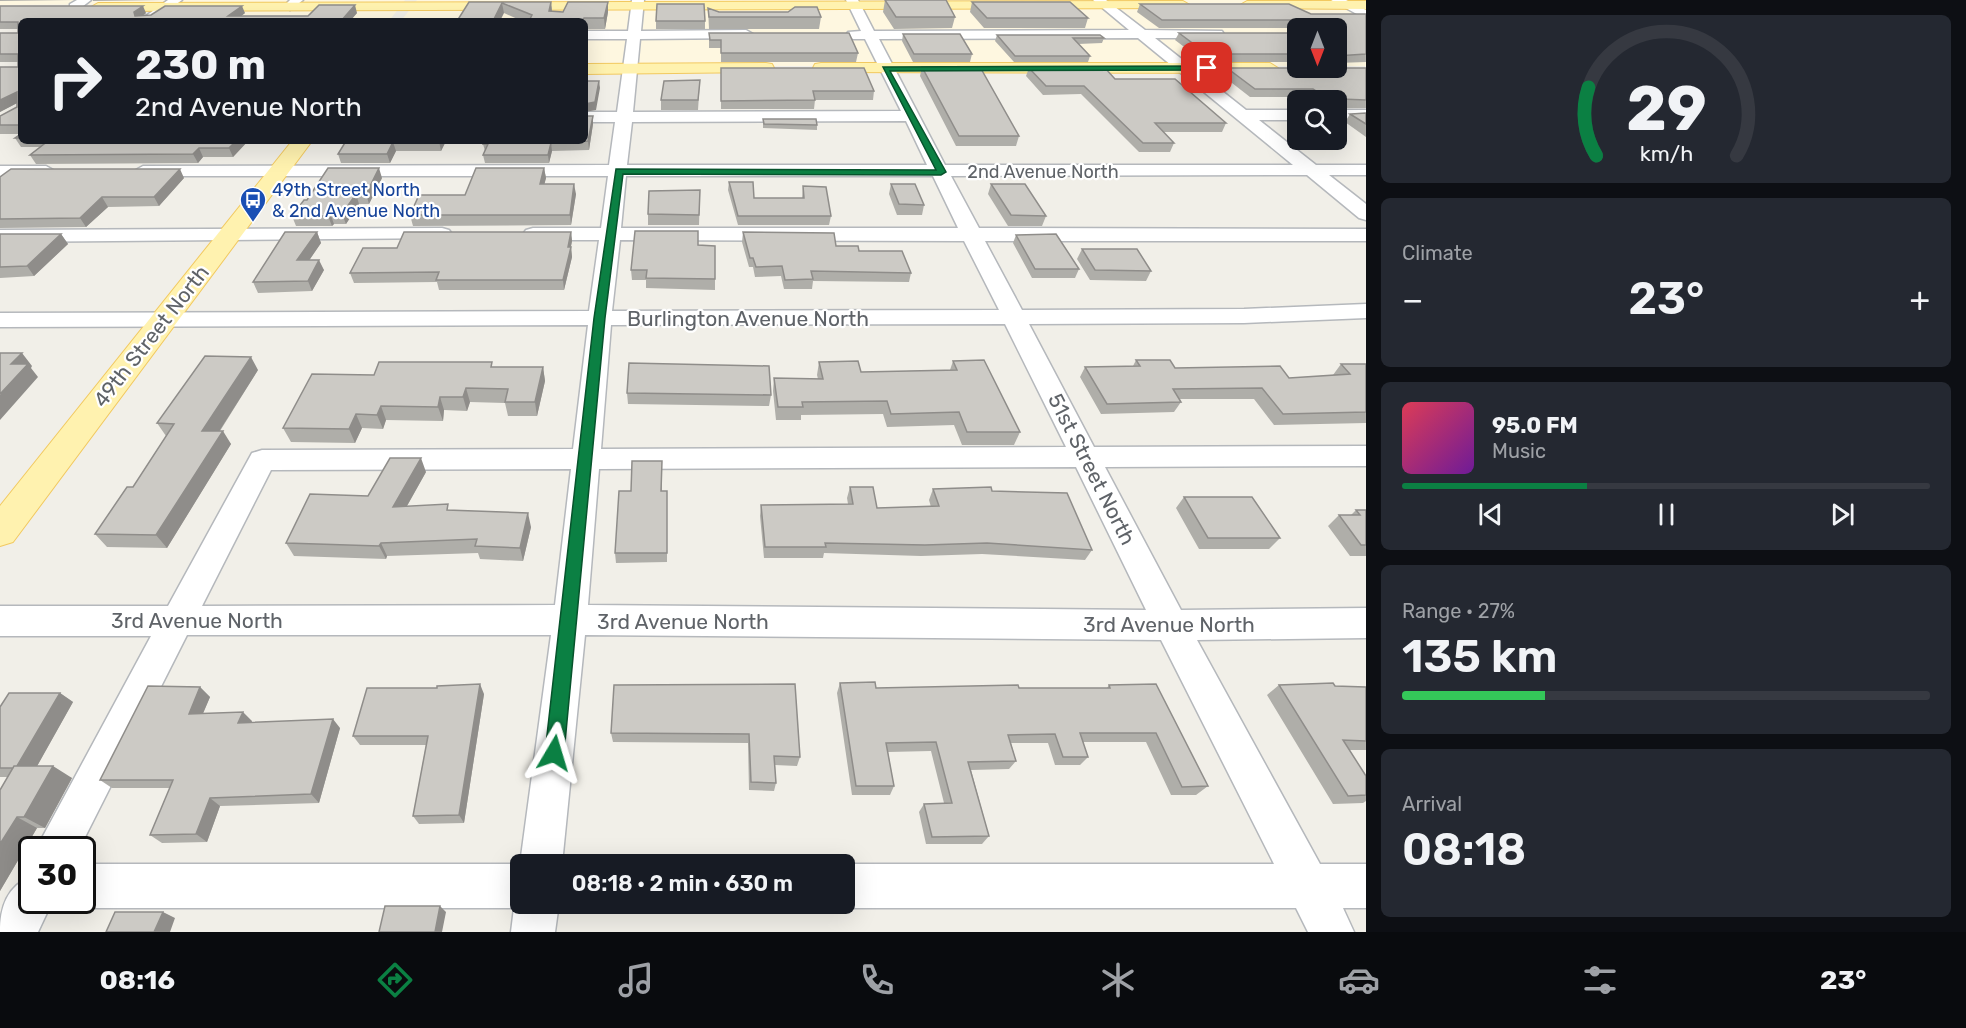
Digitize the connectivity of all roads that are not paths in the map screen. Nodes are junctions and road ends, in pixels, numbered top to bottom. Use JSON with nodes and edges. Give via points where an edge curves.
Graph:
{"nodes":[{"id":1,"x":171,"y":3,"type":"edge"},
{"id":2,"x":257,"y":3,"type":"edge"},
{"id":3,"x":294,"y":3,"type":"edge"},
{"id":4,"x":339,"y":3,"type":"edge"},
{"id":5,"x":374,"y":3,"type":"edge"},
{"id":6,"x":409,"y":3,"type":"edge"},
{"id":7,"x":515,"y":3,"type":"edge"},
{"id":8,"x":547,"y":3,"type":"edge"},
{"id":9,"x":1102,"y":3,"type":"edge"},
{"id":10,"x":1342,"y":3,"type":"edge"},
{"id":11,"x":74,"y":4,"type":"edge"},
{"id":12,"x":1196,"y":5,"type":"edge"},
{"id":13,"x":1228,"y":5,"type":"edge"},
{"id":14,"x":1287,"y":5,"type":"junction"},
{"id":15,"x":1366,"y":5,"type":"edge"},
{"id":16,"x":563,"y":6,"type":"junction"},
{"id":17,"x":856,"y":8,"type":"edge"},
{"id":18,"x":697,"y":10,"type":"junction"},
{"id":19,"x":636,"y":15,"type":"edge"},
{"id":20,"x":1366,"y":15,"type":"edge"},
{"id":21,"x":149,"y":18,"type":"edge"},
{"id":22,"x":397,"y":18,"type":"edge"},
{"id":23,"x":559,"y":18,"type":"edge"},
{"id":24,"x":595,"y":21,"type":"edge"},
{"id":25,"x":588,"y":34,"type":"edge"},
{"id":26,"x":704,"y":34,"type":"junction"},
{"id":27,"x":762,"y":34,"type":"edge"},
{"id":28,"x":833,"y":34,"type":"edge"},
{"id":29,"x":1141,"y":34,"type":"junction"},
{"id":30,"x":1231,"y":34,"type":"edge"},
{"id":31,"x":868,"y":35,"type":"junction"},
{"id":32,"x":784,"y":68,"type":"edge"},
{"id":33,"x":806,"y":68,"type":"edge"},
{"id":34,"x":1184,"y":68,"type":"junction"},
{"id":35,"x":1286,"y":68,"type":"edge"},
{"id":36,"x":588,"y":69,"type":"edge"},
{"id":37,"x":629,"y":69,"type":"junction"},
{"id":38,"x":885,"y":69,"type":"junction"},
{"id":39,"x":1242,"y":115,"type":"junction"},
{"id":40,"x":1287,"y":115,"type":"edge"},
{"id":41,"x":1347,"y":115,"type":"edge"},
{"id":42,"x":1366,"y":115,"type":"edge"},
{"id":43,"x":911,"y":116,"type":"junction"},
{"id":44,"x":588,"y":117,"type":"edge"},
{"id":45,"x":624,"y":117,"type":"junction"},
{"id":46,"x":300,"y":144,"type":"edge"},
{"id":47,"x":1311,"y":170,"type":"junction"},
{"id":48,"x":1366,"y":170,"type":"edge"},
{"id":49,"x":0,"y":171,"type":"edge"},
{"id":50,"x":70,"y":171,"type":"edge"},
{"id":51,"x":128,"y":171,"type":"edge"},
{"id":52,"x":279,"y":171,"type":"junction"},
{"id":53,"x":619,"y":171,"type":"junction"},
{"id":54,"x":941,"y":172,"type":"junction"},
{"id":55,"x":1366,"y":214,"type":"edge"},
{"id":56,"x":611,"y":233,"type":"junction"},
{"id":57,"x":456,"y":234,"type":"edge"},
{"id":58,"x":516,"y":234,"type":"edge"},
{"id":59,"x":230,"y":235,"type":"junction"},
{"id":60,"x":1366,"y":235,"type":"edge"},
{"id":61,"x":0,"y":236,"type":"edge"},
{"id":62,"x":974,"y":236,"type":"junction"},
{"id":63,"x":1366,"y":311,"type":"edge"},
{"id":64,"x":1244,"y":316,"type":"junction"},
{"id":65,"x":1016,"y":317,"type":"junction"},
{"id":66,"x":600,"y":318,"type":"junction"},
{"id":67,"x":164,"y":320,"type":"junction"},
{"id":68,"x":1,"y":321,"type":"edge"},
{"id":69,"x":1366,"y":329,"type":"edge"},
{"id":70,"x":1086,"y":456,"type":"junction"},
{"id":71,"x":1366,"y":456,"type":"edge"},
{"id":72,"x":586,"y":457,"type":"junction"},
{"id":73,"x":0,"y":532,"type":"edge"},
{"id":74,"x":177,"y":620,"type":"junction"},
{"id":75,"x":570,"y":620,"type":"junction"},
{"id":76,"x":0,"y":621,"type":"edge"},
{"id":77,"x":1366,"y":623,"type":"edge"},
{"id":78,"x":1171,"y":625,"type":"junction"},
{"id":79,"x":64,"y":836,"type":"edge"},
{"id":80,"x":542,"y":854,"type":"edge"},
{"id":81,"x":96,"y":886,"type":"edge"},
{"id":82,"x":510,"y":886,"type":"edge"},
{"id":83,"x":855,"y":886,"type":"edge"},
{"id":84,"x":1308,"y":886,"type":"junction"},
{"id":85,"x":1366,"y":886,"type":"edge"},
{"id":86,"x":24,"y":914,"type":"edge"},
{"id":87,"x":535,"y":914,"type":"edge"},
{"id":88,"x":14,"y":932,"type":"edge"},
{"id":89,"x":533,"y":932,"type":"edge"},
{"id":90,"x":1332,"y":932,"type":"edge"}],
"edges":[{"from":1,"to":2,"type":"main road"},
{"from":1,"to":11,"type":"main road"},
{"from":1,"to":21,"type":"street"},
{"from":2,"to":3,"type":"main road"},
{"from":3,"to":4,"type":"main road"},
{"from":4,"to":5,"type":"main road"},
{"from":5,"to":6,"type":"main road"},
{"from":6,"to":7,"type":"main road"},
{"from":6,"to":22,"type":"main road"},
{"from":7,"to":8,"type":"main road"},
{"from":8,"to":16,"type":"main road"},
{"from":9,"to":12,"type":"main road"},
{"from":9,"to":17,"type":"main road"},
{"from":9,"to":29,"type":"street"},
{"from":10,"to":14,"type":"main road"},
{"from":10,"to":15,"type":"main road"},
{"from":10,"to":20,"type":"street"},
{"from":13,"to":14,"type":"main road"},
{"from":14,"to":20,"type":"street","via":[[1307,15]]},
{"from":16,"to":19,"type":"main road"},
{"from":16,"to":23,"type":"street"},
{"from":17,"to":18,"type":"main road","via":[[715,6]]},
{"from":17,"to":31,"type":"street","name":"51st Street North"},
{"from":18,"to":19,"type":"main road"},
{"from":18,"to":26,"type":"street"},
{"from":19,"to":24,"type":"street"},
{"from":19,"to":25,"type":"street"},
{"from":19,"to":26,"type":"street"},
{"from":19,"to":37,"type":"street"},
{"from":26,"to":27,"type":"street"},
{"from":28,"to":31,"type":"street"},
{"from":29,"to":30,"type":"street"},
{"from":29,"to":31,"type":"street"},
{"from":29,"to":34,"type":"street"},
{"from":31,"to":38,"type":"street","name":"51st Street North"},
{"from":32,"to":37,"type":"main road"},
{"from":33,"to":38,"type":"main road"},
{"from":34,"to":35,"type":"main road"},
{"from":34,"to":38,"type":"main road"},
{"from":34,"to":39,"type":"street"},
{"from":36,"to":37,"type":"main road"},
{"from":37,"to":45,"type":"street"},
{"from":38,"to":43,"type":"street","name":"51st Street North"},
{"from":39,"to":40,"type":"street"},
{"from":39,"to":47,"type":"street"},
{"from":41,"to":42,"type":"street"},
{"from":43,"to":45,"type":"street"},
{"from":43,"to":54,"type":"street","name":"51st Street North"},
{"from":44,"to":45,"type":"street"},
{"from":45,"to":53,"type":"street"},
{"from":46,"to":52,"type":"main road","name":"49th Street North"},
{"from":47,"to":48,"type":"street","name":"2nd Avenue North"},
{"from":47,"to":54,"type":"street","name":"2nd Avenue North"},
{"from":47,"to":55,"type":"street"},
{"from":49,"to":50,"type":"street"},
{"from":51,"to":52,"type":"street","name":"2nd Avenue North"},
{"from":52,"to":53,"type":"street","name":"2nd Avenue North"},
{"from":52,"to":59,"type":"main road","name":"49th Street North"},
{"from":53,"to":54,"type":"street","name":"2nd Avenue North"},
{"from":53,"to":56,"type":"street"},
{"from":54,"to":62,"type":"street","name":"51st Street North"},
{"from":56,"to":58,"type":"street"},
{"from":56,"to":62,"type":"street"},
{"from":56,"to":66,"type":"street"},
{"from":57,"to":59,"type":"street"},
{"from":59,"to":61,"type":"street"},
{"from":59,"to":67,"type":"main road","name":"49th Street North"},
{"from":60,"to":62,"type":"street"},
{"from":62,"to":65,"type":"street","name":"51st Street North"},
{"from":63,"to":64,"type":"street","name":"Burlington Avenue North"},
{"from":64,"to":65,"type":"street","name":"Burlington Avenue North"},
{"from":64,"to":69,"type":"street","name":"Burlington Avenue North"},
{"from":65,"to":66,"type":"street","name":"Burlington Avenue North"},
{"from":65,"to":70,"type":"street","name":"51st Street North"},
{"from":66,"to":67,"type":"street","name":"Burlington Avenue North"},
{"from":66,"to":72,"type":"street"},
{"from":67,"to":68,"type":"street","name":"Burlington Avenue North"},
{"from":67,"to":73,"type":"main road","name":"49th Street North"},
{"from":70,"to":71,"type":"street"},
{"from":70,"to":72,"type":"street"},
{"from":70,"to":78,"type":"street","name":"51st Street North"},
{"from":72,"to":74,"type":"street","via":[[262,460]]},
{"from":72,"to":75,"type":"street"},
{"from":74,"to":75,"type":"street","name":"3rd Avenue North"},
{"from":74,"to":76,"type":"street","name":"3rd Avenue North"},
{"from":74,"to":79,"type":"street"},
{"from":75,"to":78,"type":"street","name":"3rd Avenue North"},
{"from":75,"to":80,"type":"street"},
{"from":77,"to":78,"type":"street","name":"3rd Avenue North"},
{"from":78,"to":84,"type":"street","name":"51st Street North"},
{"from":81,"to":82,"type":"street"},
{"from":83,"to":84,"type":"street"},
{"from":84,"to":85,"type":"street"},
{"from":84,"to":90,"type":"street","name":"51st Street North"},
{"from":86,"to":88,"type":"street"},
{"from":87,"to":89,"type":"street"}]}
